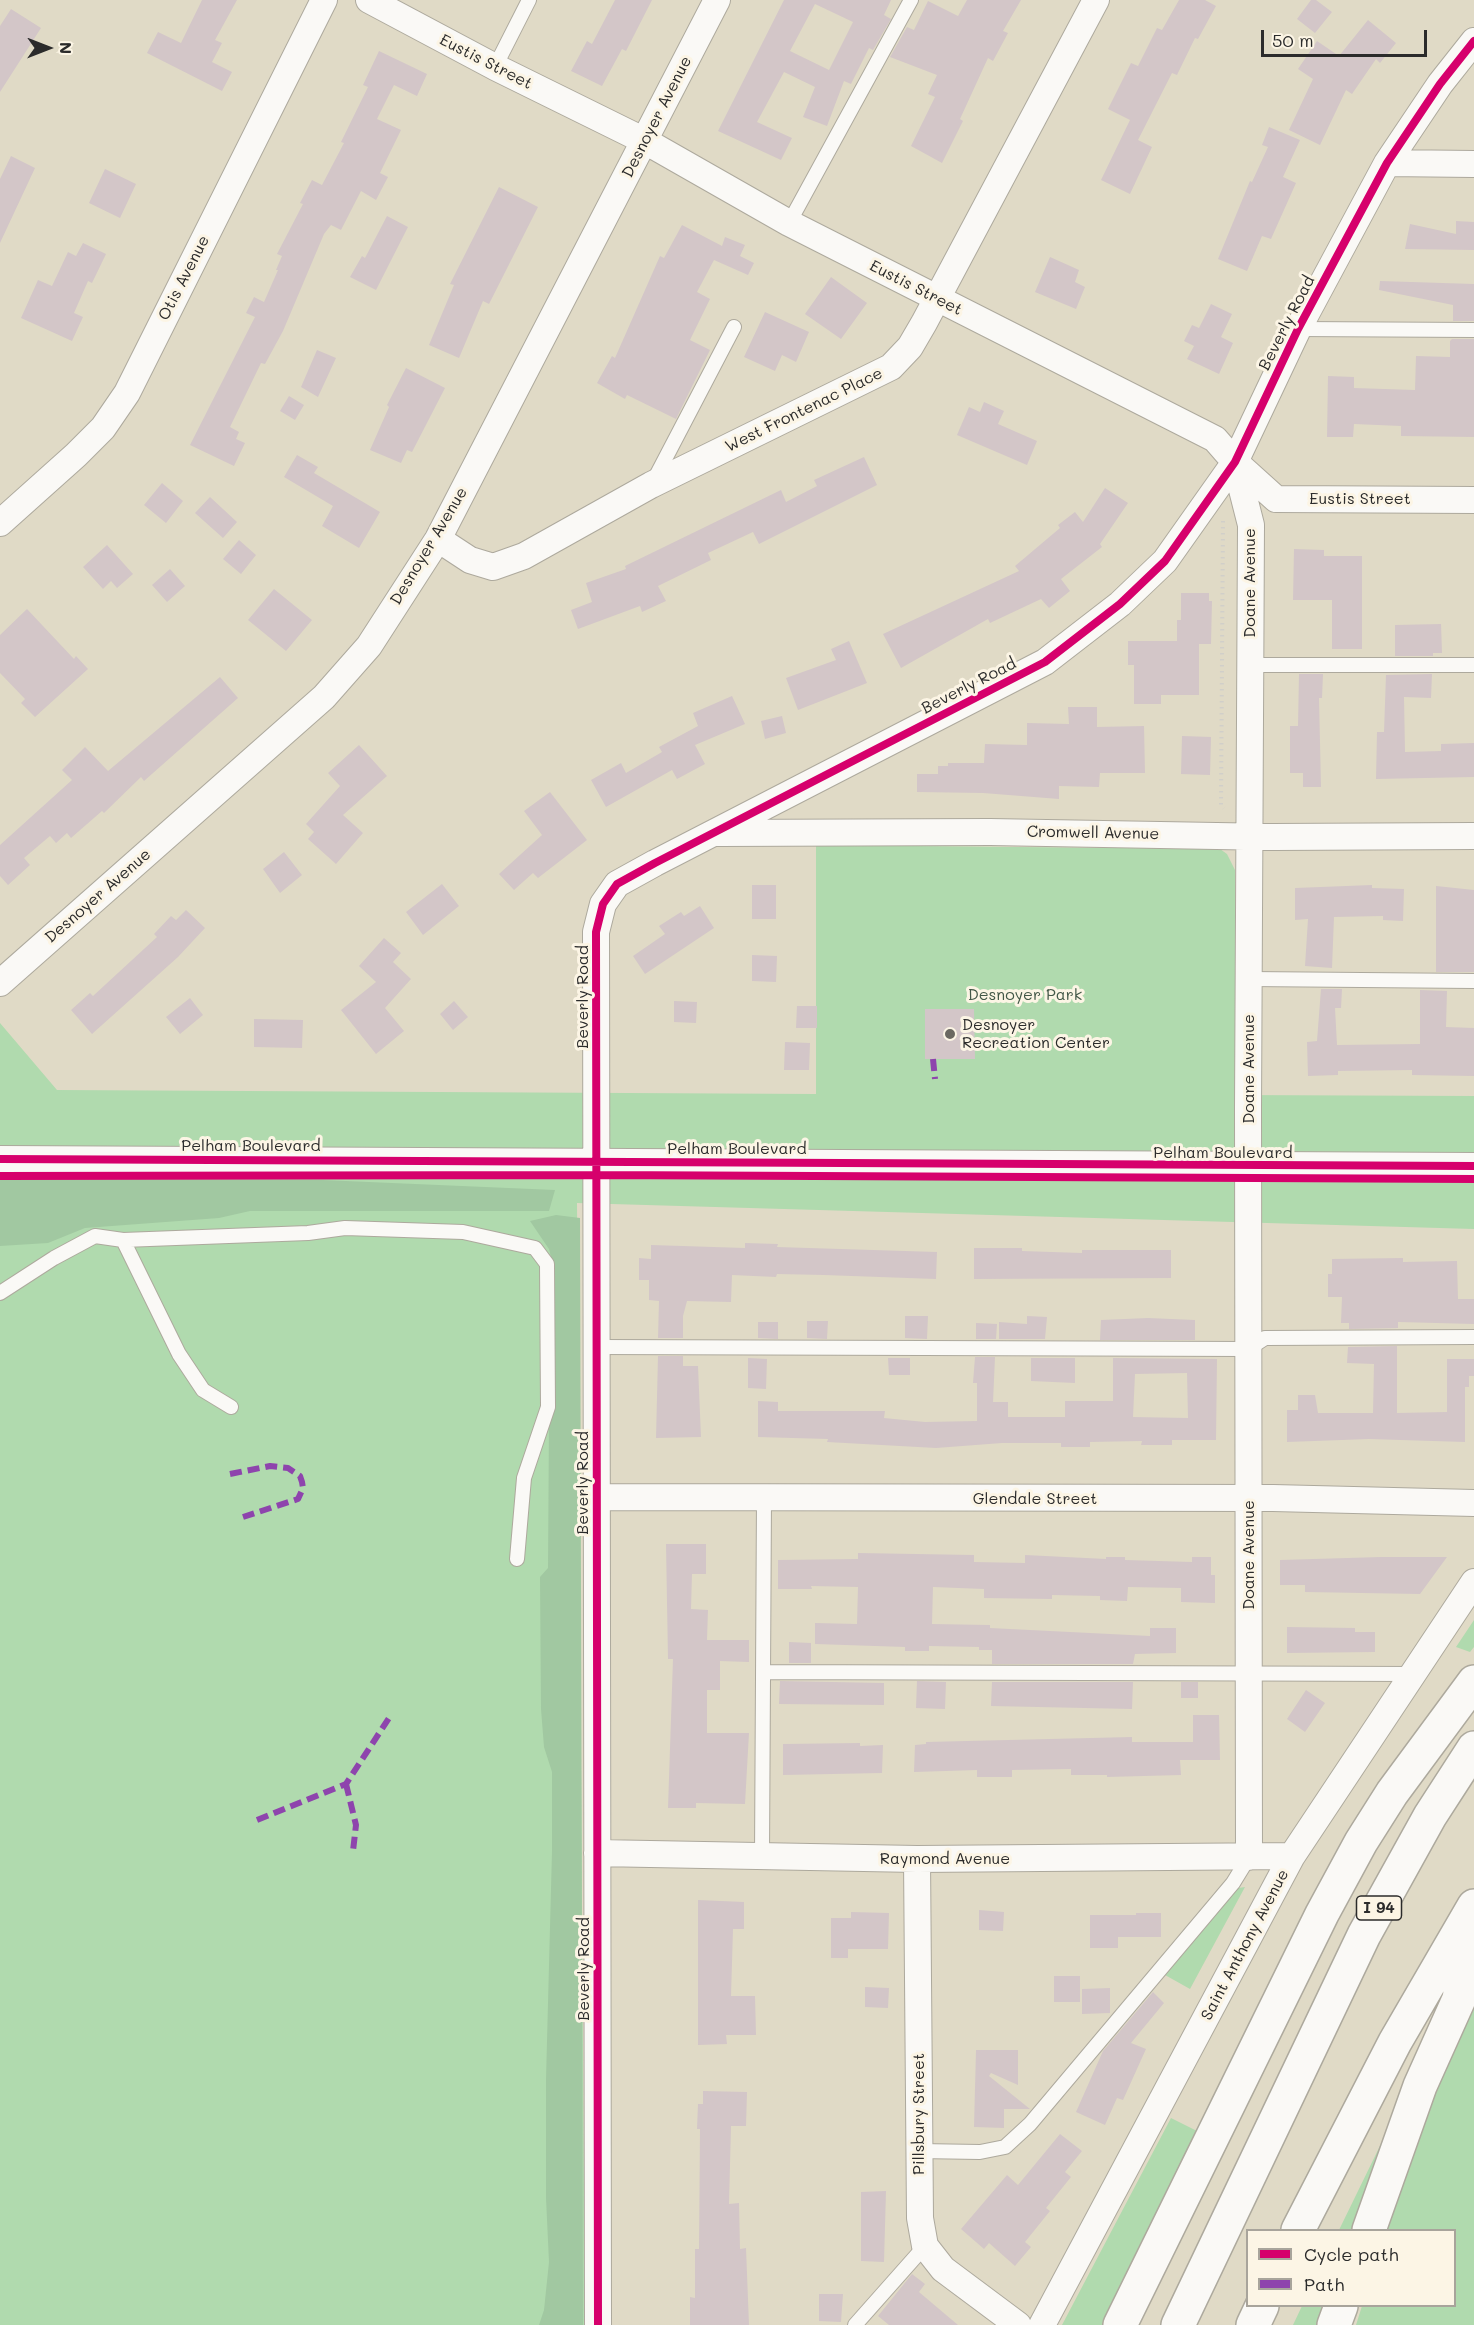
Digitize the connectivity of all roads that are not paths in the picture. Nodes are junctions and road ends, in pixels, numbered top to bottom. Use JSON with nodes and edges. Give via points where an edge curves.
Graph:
{"nodes":[{"id":1,"x":324,"y":0,"type":"edge"},
{"id":2,"x":369,"y":0,"type":"edge"},
{"id":3,"x":529,"y":0,"type":"edge"},
{"id":4,"x":717,"y":0,"type":"edge"},
{"id":5,"x":911,"y":0,"type":"edge"},
{"id":6,"x":1096,"y":0,"type":"edge"},
{"id":7,"x":1474,"y":41,"type":"edge"},
{"id":8,"x":495,"y":67,"type":"junction"},
{"id":9,"x":645,"y":141,"type":"junction"},
{"id":10,"x":1387,"y":163,"type":"junction"},
{"id":11,"x":1474,"y":164,"type":"edge"},
{"id":12,"x":789,"y":223,"type":"junction"},
{"id":13,"x":936,"y":299,"type":"junction"},
{"id":14,"x":734,"y":327,"type":"dead end"},
{"id":15,"x":1298,"y":329,"type":"junction"},
{"id":16,"x":1474,"y":330,"type":"edge"},
{"id":17,"x":1234,"y":462,"type":"junction"},
{"id":18,"x":651,"y":485,"type":"junction"},
{"id":19,"x":1474,"y":500,"type":"edge"},
{"id":20,"x":0,"y":523,"type":"edge"},
{"id":21,"x":438,"y":539,"type":"junction"},
{"id":22,"x":1249,"y":664,"type":"junction"},
{"id":23,"x":1474,"y":665,"type":"edge"},
{"id":24,"x":713,"y":833,"type":"junction"},
{"id":25,"x":1474,"y":836,"type":"edge"},
{"id":26,"x":1251,"y":837,"type":"junction"},
{"id":27,"x":1249,"y":979,"type":"junction"},
{"id":28,"x":1474,"y":981,"type":"edge"},
{"id":29,"x":0,"y":983,"type":"edge"},
{"id":30,"x":0,"y":1159,"type":"edge"},
{"id":31,"x":596,"y":1161,"type":"junction"},
{"id":32,"x":1249,"y":1166,"type":"junction"},
{"id":33,"x":1474,"y":1166,"type":"edge"},
{"id":34,"x":123,"y":1240,"type":"junction"},
{"id":35,"x":0,"y":1293,"type":"edge"},
{"id":36,"x":1474,"y":1337,"type":"edge"},
{"id":37,"x":597,"y":1347,"type":"junction"},
{"id":38,"x":1248,"y":1349,"type":"junction"},
{"id":39,"x":231,"y":1407,"type":"dead end"},
{"id":40,"x":596,"y":1497,"type":"junction"},
{"id":41,"x":764,"y":1498,"type":"junction"},
{"id":42,"x":1249,"y":1499,"type":"junction"},
{"id":43,"x":1474,"y":1503,"type":"edge"},
{"id":44,"x":518,"y":1558,"type":"dead end"},
{"id":45,"x":1474,"y":1582,"type":"edge"},
{"id":46,"x":764,"y":1672,"type":"junction"},
{"id":47,"x":1249,"y":1674,"type":"junction"},
{"id":48,"x":1413,"y":1674,"type":"junction"},
{"id":49,"x":1474,"y":1682,"type":"edge"},
{"id":50,"x":1474,"y":1748,"type":"edge"},
{"id":51,"x":597,"y":1853,"type":"junction"},
{"id":52,"x":762,"y":1856,"type":"junction"},
{"id":53,"x":1292,"y":1856,"type":"junction"},
{"id":54,"x":1249,"y":1857,"type":"junction"},
{"id":55,"x":917,"y":1859,"type":"junction"},
{"id":56,"x":1473,"y":1908,"type":"edge"},
{"id":57,"x":919,"y":2151,"type":"junction"},
{"id":58,"x":1299,"y":2229,"type":"edge"},
{"id":59,"x":1369,"y":2229,"type":"edge"},
{"id":60,"x":925,"y":2246,"type":"junction"},
{"id":61,"x":1261,"y":2307,"type":"edge"},
{"id":62,"x":1341,"y":2307,"type":"edge"},
{"id":63,"x":1350,"y":2307,"type":"edge"},
{"id":64,"x":598,"y":2325,"type":"edge"},
{"id":65,"x":855,"y":2325,"type":"edge"},
{"id":66,"x":1018,"y":2325,"type":"edge"},
{"id":67,"x":1042,"y":2325,"type":"edge"},
{"id":68,"x":1120,"y":2325,"type":"edge"},
{"id":69,"x":1178,"y":2325,"type":"edge"},
{"id":70,"x":1252,"y":2325,"type":"edge"},
{"id":71,"x":1334,"y":2325,"type":"edge"},
{"id":72,"x":1349,"y":2325,"type":"edge"}],
"edges":[{"from":1,"to":20,"type":"street","name":"Otis Avenue","via":[[127,393],[96,435]]},
{"from":2,"to":8,"type":"street","name":"Eustis Street"},
{"from":3,"to":8,"type":"lane"},
{"from":4,"to":9,"type":"street","name":"Desnoyer Avenue"},
{"from":5,"to":12,"type":"lane"},
{"from":6,"to":13,"type":"street","name":"West Frontenac Place"},
{"from":7,"to":10,"type":"street","name":"Beverly Road"},
{"from":8,"to":9,"type":"street","name":"Eustis Street"},
{"from":9,"to":12,"type":"street","name":"Eustis Street"},
{"from":9,"to":21,"type":"street","name":"Desnoyer Avenue"},
{"from":10,"to":11,"type":"street"},
{"from":10,"to":15,"type":"street","name":"Beverly Road"},
{"from":12,"to":13,"type":"street","name":"Eustis Street"},
{"from":13,"to":17,"type":"street","name":"Eustis Street","via":[[1215,439]]},
{"from":13,"to":18,"type":"street","name":"West Frontenac Place","via":[[910,347],[891,367]]},
{"from":14,"to":18,"type":"lane"},
{"from":15,"to":16,"type":"lane"},
{"from":15,"to":17,"type":"street","name":"Beverly Road"},
{"from":17,"to":19,"type":"street","name":"Eustis Street","via":[[1276,499]]},
{"from":17,"to":22,"type":"street","name":"Doane Avenue","via":[[1251,525]]},
{"from":17,"to":24,"type":"street","name":"Beverly Road","via":[[1165,561],[1120,604],[1045,662]]},
{"from":18,"to":21,"type":"street","name":"West Frontenac Place","via":[[524,556],[493,567],[470,560]]},
{"from":21,"to":29,"type":"street","name":"Desnoyer Avenue","via":[[369,646],[324,697]]},
{"from":22,"to":23,"type":"lane"},
{"from":22,"to":26,"type":"street","name":"Doane Avenue"},
{"from":24,"to":26,"type":"street","name":"Cromwell Avenue","via":[[990,832]]},
{"from":24,"to":31,"type":"street","name":"Beverly Road","via":[[617,884],[603,904],[596,932]]},
{"from":25,"to":26,"type":"street","name":"Cromwell Avenue"},
{"from":26,"to":27,"type":"street","name":"Doane Avenue"},
{"from":27,"to":28,"type":"lane"},
{"from":27,"to":32,"type":"street","name":"Doane Avenue"},
{"from":30,"to":31,"type":"street","name":"Pelham Boulevard"},
{"from":31,"to":32,"type":"street","name":"Pelham Boulevard"},
{"from":31,"to":37,"type":"street","name":"Beverly Road"},
{"from":32,"to":33,"type":"street","name":"Pelham Boulevard"},
{"from":32,"to":38,"type":"street","name":"Doane Avenue"},
{"from":34,"to":35,"type":"lane","via":[[95,1236]]},
{"from":34,"to":39,"type":"lane","via":[[179,1354],[203,1390]]},
{"from":34,"to":44,"type":"lane","via":[[345,1228],[463,1232],[535,1248],[547,1264],[548,1407],[524,1478]]},
{"from":36,"to":38,"type":"lane","via":[[1265,1338]]},
{"from":37,"to":38,"type":"lane"},
{"from":37,"to":40,"type":"street","name":"Beverly Road"},
{"from":38,"to":42,"type":"street","name":"Doane Avenue"},
{"from":40,"to":41,"type":"street","name":"Glendale Street"},
{"from":40,"to":51,"type":"street","name":"Beverly Road"},
{"from":41,"to":42,"type":"street","name":"Glendale Street"},
{"from":41,"to":46,"type":"lane"},
{"from":42,"to":43,"type":"street","name":"Glendale Street"},
{"from":42,"to":47,"type":"street","name":"Doane Avenue"},
{"from":45,"to":48,"type":"street","name":"Saint Anthony Avenue"},
{"from":46,"to":47,"type":"lane"},
{"from":46,"to":52,"type":"lane"},
{"from":47,"to":48,"type":"lane"},
{"from":47,"to":54,"type":"street","name":"Doane Avenue"},
{"from":48,"to":53,"type":"street","name":"Saint Anthony Avenue"},
{"from":49,"to":68,"type":"highway","via":[[1361,1842]]},
{"from":50,"to":69,"type":"highway","number":"I 94","via":[[1456,1772],[1364,1935]]},
{"from":51,"to":52,"type":"street","name":"Raymond Avenue"},
{"from":51,"to":64,"type":"street","name":"Beverly Road"},
{"from":52,"to":55,"type":"street","name":"Raymond Avenue"},
{"from":53,"to":54,"type":"street","name":"Raymond Avenue"},
{"from":53,"to":67,"type":"street","name":"Saint Anthony Avenue"},
{"from":54,"to":55,"type":"street","name":"Raymond Avenue"},
{"from":54,"to":57,"type":"lane","via":[[1233,1883],[1037,2115],[1005,2147],[980,2152]]},
{"from":55,"to":57,"type":"street","name":"Pillsbury Street"},
{"from":56,"to":58,"type":"highway","via":[[1368,2091]]},
{"from":56,"to":59,"type":"highway","via":[[1459,1999],[1420,2085]]},
{"from":57,"to":60,"type":"street","name":"Pillsbury Street","via":[[920,2218]]},
{"from":60,"to":65,"type":"lane"},
{"from":60,"to":66,"type":"street","name":"Pillsbury Street","via":[[943,2269]]},
{"from":61,"to":70,"type":"highway"},
{"from":62,"to":71,"type":"highway"},
{"from":63,"to":72,"type":"highway"}]}
